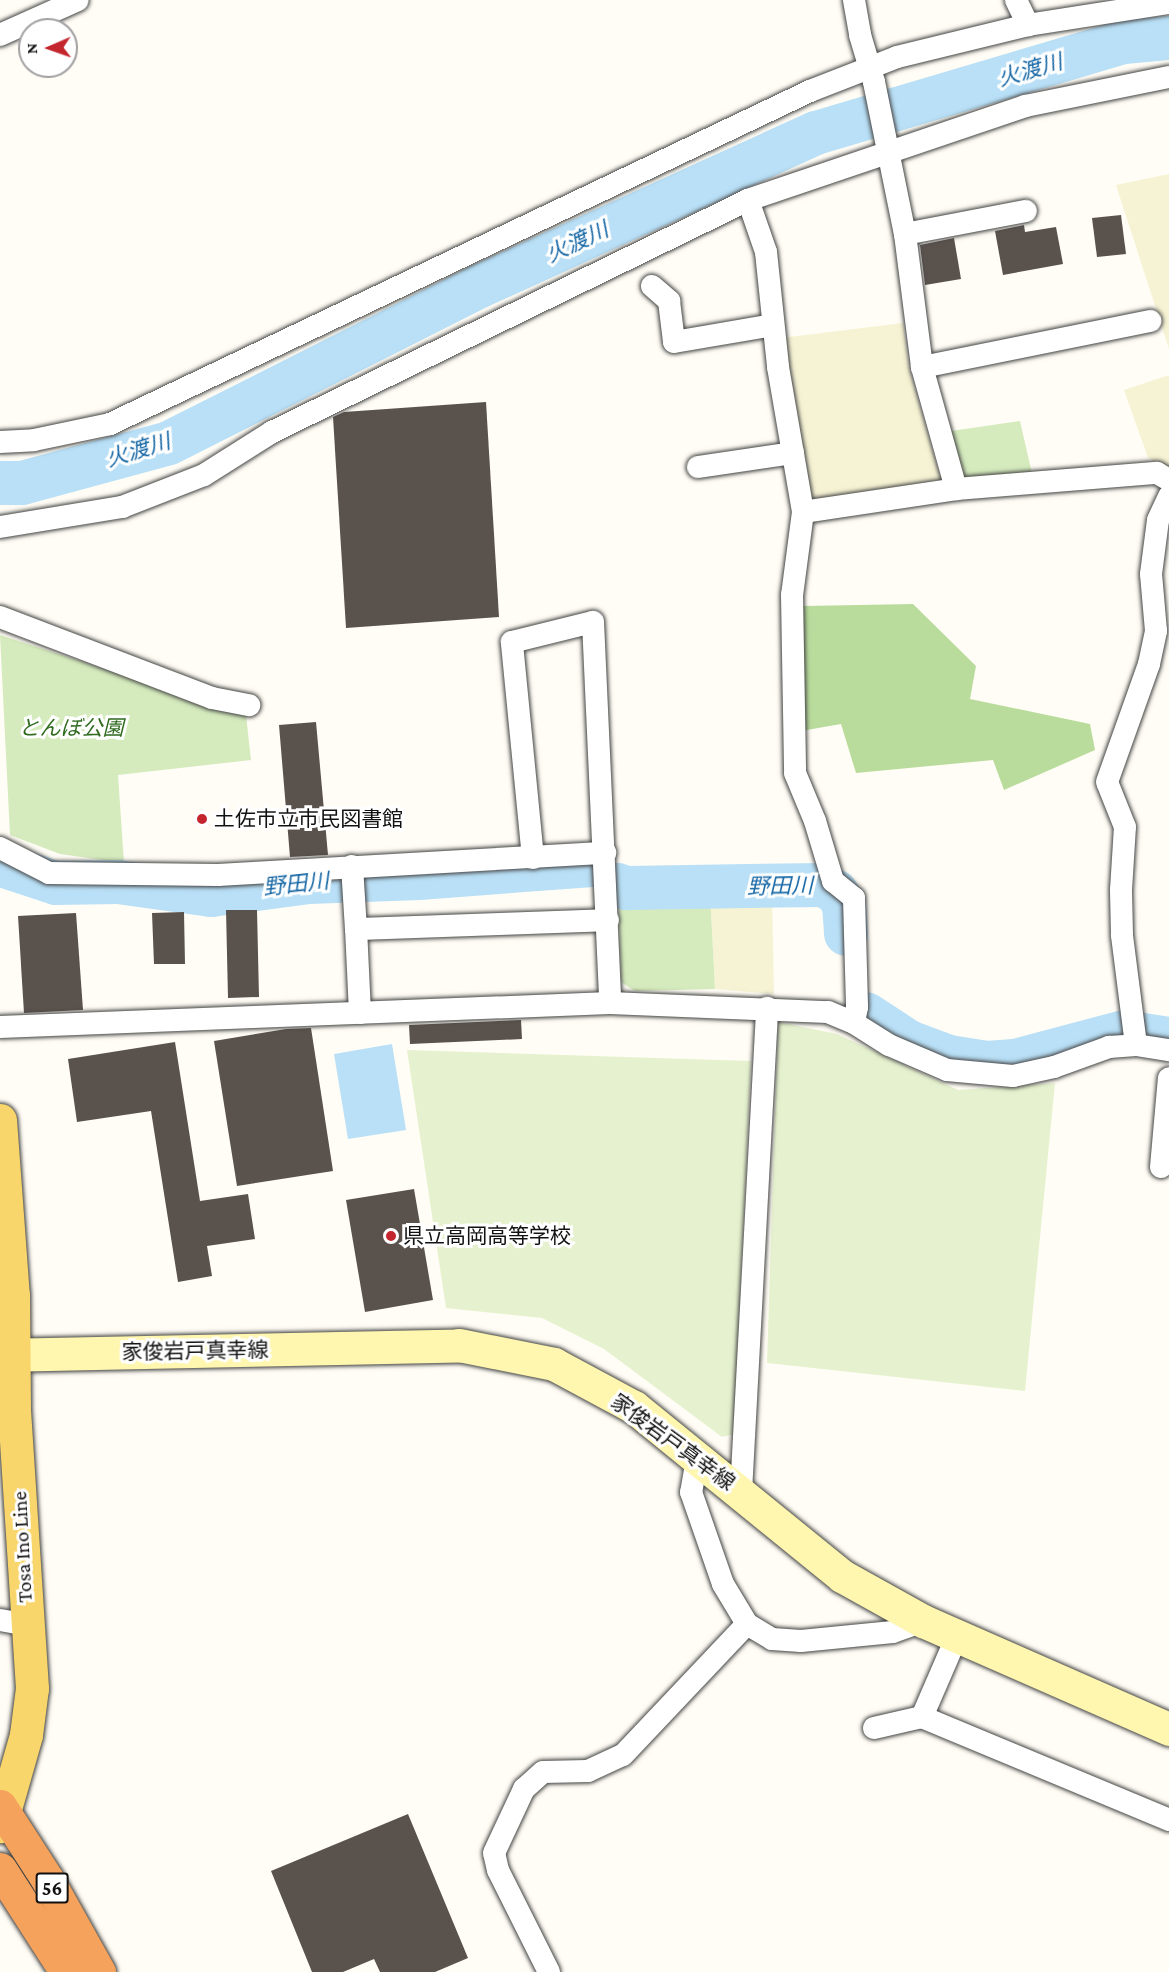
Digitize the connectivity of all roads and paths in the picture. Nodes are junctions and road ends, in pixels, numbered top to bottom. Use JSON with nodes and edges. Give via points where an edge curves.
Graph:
{"nodes":[{"id":1,"x":78,"y":0,"type":"edge"},
{"id":2,"x":854,"y":0,"type":"edge"},
{"id":3,"x":1016,"y":0,"type":"edge"},
{"id":4,"x":1169,"y":3,"type":"edge"},
{"id":5,"x":1120,"y":5,"type":"edge"},
{"id":6,"x":1028,"y":24,"type":"junction"},
{"id":7,"x":0,"y":35,"type":"edge"},
{"id":8,"x":873,"y":75,"type":"junction"},
{"id":9,"x":1169,"y":77,"type":"edge"},
{"id":10,"x":887,"y":143,"type":"junction"},
{"id":11,"x":748,"y":200,"type":"junction"},
{"id":12,"x":1026,"y":211,"type":"dead end"},
{"id":13,"x":904,"y":234,"type":"junction"},
{"id":14,"x":652,"y":286,"type":"dead end"},
{"id":15,"x":1150,"y":321,"type":"dead end"},
{"id":16,"x":773,"y":325,"type":"junction"},
{"id":17,"x":922,"y":367,"type":"junction"},
{"id":18,"x":0,"y":442,"type":"edge"},
{"id":19,"x":793,"y":453,"type":"junction"},
{"id":20,"x":698,"y":467,"type":"dead end"},
{"id":21,"x":1169,"y":480,"type":"edge"},
{"id":22,"x":956,"y":489,"type":"junction"},
{"id":23,"x":1169,"y":496,"type":"edge"},
{"id":24,"x":803,"y":512,"type":"junction"},
{"id":25,"x":0,"y":527,"type":"edge"},
{"id":26,"x":0,"y":617,"type":"edge"},
{"id":27,"x":249,"y":705,"type":"dead end"},
{"id":28,"x":0,"y":848,"type":"edge"},
{"id":29,"x":605,"y":853,"type":"junction"},
{"id":30,"x":533,"y":858,"type":"junction"},
{"id":31,"x":352,"y":866,"type":"junction"},
{"id":32,"x":608,"y":920,"type":"junction"},
{"id":33,"x":356,"y":929,"type":"junction"},
{"id":34,"x":610,"y":1003,"type":"junction"},
{"id":35,"x":767,"y":1008,"type":"junction"},
{"id":36,"x":360,"y":1013,"type":"junction"},
{"id":37,"x":854,"y":1023,"type":"junction"},
{"id":38,"x":0,"y":1027,"type":"edge"},
{"id":39,"x":1136,"y":1045,"type":"junction"},
{"id":40,"x":1169,"y":1050,"type":"edge"},
{"id":41,"x":1169,"y":1078,"type":"edge"},
{"id":42,"x":0,"y":1120,"type":"edge"},
{"id":43,"x":1161,"y":1167,"type":"dead end"},
{"id":44,"x":7,"y":1355,"type":"edge"},
{"id":45,"x":697,"y":1459,"type":"junction"},
{"id":46,"x":741,"y":1491,"type":"junction"},
{"id":47,"x":923,"y":1621,"type":"junction"},
{"id":48,"x":14,"y":1623,"type":"edge"},
{"id":49,"x":747,"y":1624,"type":"junction"},
{"id":50,"x":957,"y":1636,"type":"junction"},
{"id":51,"x":922,"y":1718,"type":"junction"},
{"id":52,"x":874,"y":1728,"type":"dead end"},
{"id":53,"x":1169,"y":1730,"type":"edge"},
{"id":54,"x":2,"y":1815,"type":"edge"},
{"id":55,"x":1169,"y":1820,"type":"edge"},
{"id":56,"x":0,"y":1869,"type":"edge"},
{"id":57,"x":66,"y":1972,"type":"edge"},
{"id":58,"x":99,"y":1972,"type":"edge"},
{"id":59,"x":549,"y":1972,"type":"edge"}],
"edges":[{"from":1,"to":7,"type":"street"},
{"from":2,"to":8,"type":"street"},
{"from":3,"to":6,"type":"street"},
{"from":4,"to":5,"type":"street"},
{"from":5,"to":6,"type":"street"},
{"from":6,"to":8,"type":"street","via":[[897,57]]},
{"from":8,"to":10,"type":"street"},
{"from":8,"to":18,"type":"street","via":[[789,101],[110,424],[33,440]]},
{"from":9,"to":10,"type":"street","via":[[1025,106]]},
{"from":10,"to":11,"type":"street"},
{"from":10,"to":13,"type":"street"},
{"from":11,"to":16,"type":"street","via":[[766,252]]},
{"from":11,"to":25,"type":"street","via":[[272,432],[204,475],[122,507]]},
{"from":12,"to":13,"type":"street"},
{"from":13,"to":17,"type":"street"},
{"from":14,"to":16,"type":"street","via":[[669,301],[674,342]]},
{"from":15,"to":17,"type":"street"},
{"from":16,"to":19,"type":"street"},
{"from":17,"to":22,"type":"street"},
{"from":19,"to":20,"type":"street"},
{"from":19,"to":24,"type":"street"},
{"from":21,"to":22,"type":"street","via":[[1157,473]]},
{"from":22,"to":24,"type":"street"},
{"from":23,"to":39,"type":"street","via":[[1158,520],[1151,574],[1156,631],[1149,664],[1107,782],[1125,827],[1122,935]]},
{"from":24,"to":37,"type":"street","via":[[792,594],[795,773],[833,881],[854,898]]},
{"from":26,"to":27,"type":"street","via":[[212,698]]},
{"from":28,"to":31,"type":"street","via":[[49,873],[218,875]]},
{"from":29,"to":30,"type":"street"},
{"from":29,"to":30,"type":"street","via":[[593,622],[512,642]]},
{"from":29,"to":32,"type":"street"},
{"from":30,"to":31,"type":"street"},
{"from":31,"to":33,"type":"street"},
{"from":32,"to":33,"type":"street"},
{"from":32,"to":34,"type":"street"},
{"from":33,"to":36,"type":"street"},
{"from":34,"to":35,"type":"street"},
{"from":34,"to":36,"type":"street"},
{"from":35,"to":37,"type":"street","via":[[828,1012]]},
{"from":35,"to":46,"type":"street"},
{"from":36,"to":38,"type":"street"},
{"from":37,"to":39,"type":"street","via":[[889,1045],[947,1070],[1013,1076],[1054,1067],[1109,1047]]},
{"from":39,"to":40,"type":"street"},
{"from":41,"to":43,"type":"street"},
{"from":42,"to":44,"type":"main road","name":"Tosa Ino Line","via":[[13,1295]]},
{"from":44,"to":45,"type":"main road","name":"家俊岩戸真幸線","via":[[459,1345],[554,1364],[634,1407]]},
{"from":44,"to":48,"type":"main road","name":"Tosa Ino Line"},
{"from":45,"to":46,"type":"main road","name":"家俊岩戸真幸線"},
{"from":45,"to":49,"type":"street","via":[[691,1492],[723,1584]]},
{"from":46,"to":47,"type":"main road","name":"家俊岩戸真幸線","via":[[842,1576]]},
{"from":47,"to":49,"type":"street","via":[[893,1632],[801,1641],[772,1639]]},
{"from":47,"to":50,"type":"main road","name":"家俊岩戸真幸線"},
{"from":48,"to":54,"type":"main road","name":"Tosa Ino Line","via":[[32,1688],[26,1735]]},
{"from":49,"to":59,"type":"street","via":[[623,1755],[588,1772],[543,1772],[524,1789],[494,1853],[498,1870]]},
{"from":50,"to":51,"type":"street"},
{"from":50,"to":53,"type":"main road","name":"家俊岩戸真幸線"},
{"from":51,"to":52,"type":"street"},
{"from":51,"to":55,"type":"street"},
{"from":54,"to":58,"type":"highway","number":"56","via":[[47,1879]]},
{"from":56,"to":57,"type":"highway","number":"56"}]}
